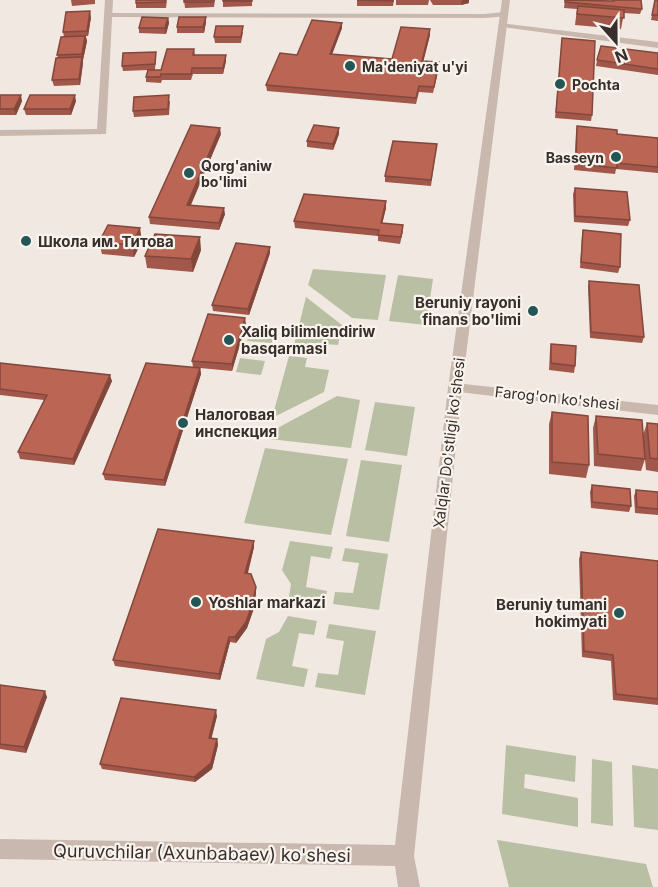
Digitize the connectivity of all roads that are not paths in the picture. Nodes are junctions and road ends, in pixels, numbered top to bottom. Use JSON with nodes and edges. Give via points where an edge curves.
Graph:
{"nodes":[{"id":1,"x":109,"y":0,"type":"edge"},
{"id":2,"x":505,"y":13,"type":"edge"},
{"id":3,"x":108,"y":15,"type":"junction"},
{"id":4,"x":658,"y":45,"type":"edge"},
{"id":5,"x":0,"y":133,"type":"edge"},
{"id":6,"x":455,"y":388,"type":"junction"},
{"id":7,"x":658,"y":410,"type":"edge"},
{"id":8,"x":0,"y":849,"type":"edge"},
{"id":9,"x":404,"y":856,"type":"junction"},
{"id":10,"x":409,"y":887,"type":"edge"}],
"edges":[{"from":1,"to":3,"type":"street"},
{"from":2,"to":3,"type":"lane"},
{"from":2,"to":4,"type":"lane"},
{"from":2,"to":6,"type":"street","name":"Xalqlar Do'stligi ko'shesi"},
{"from":3,"to":5,"type":"street","via":[[102,132]]},
{"from":6,"to":7,"type":"street","name":"Farog'on ko'shesi"},
{"from":6,"to":9,"type":"street","name":"Xalqlar Do'stligi ko'shesi"},
{"from":8,"to":9,"type":"street","name":"Quruvchilar (Axunbabaev) ko'shesi"},
{"from":9,"to":10,"type":"street","name":"Xalqlar Do'stligi ko'shesi"}]}
